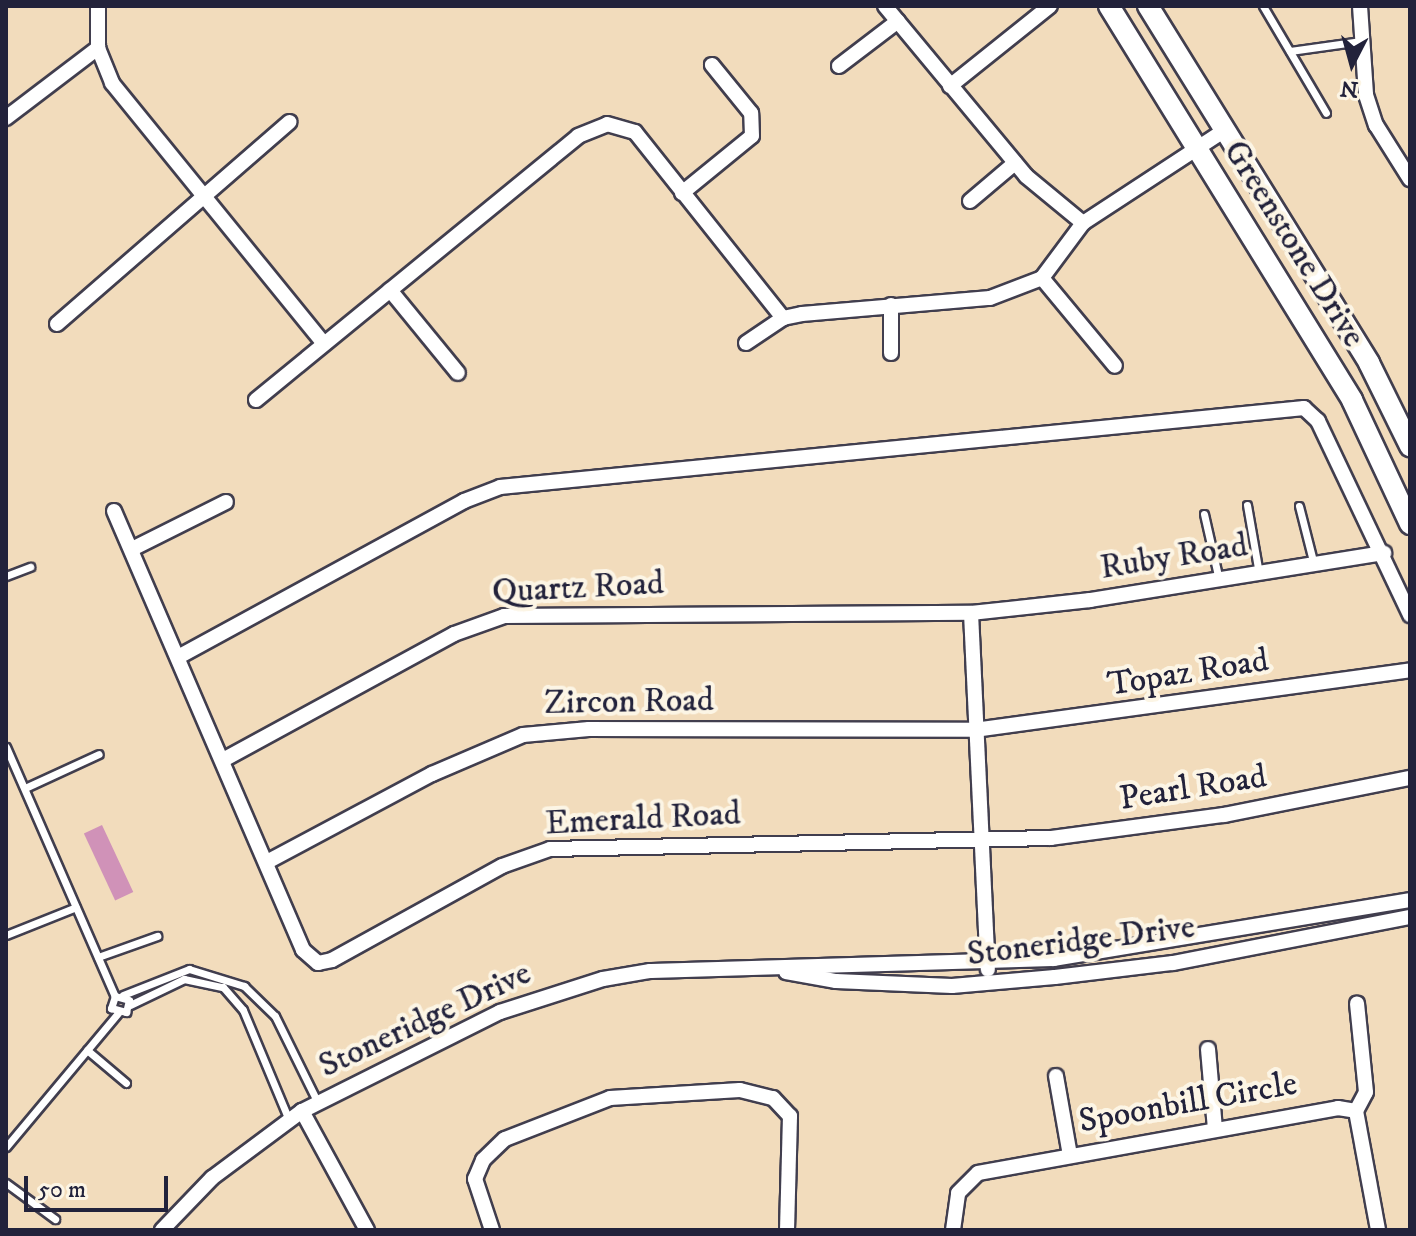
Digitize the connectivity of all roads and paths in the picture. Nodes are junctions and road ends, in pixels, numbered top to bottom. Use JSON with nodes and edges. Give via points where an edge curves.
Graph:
{"nodes":[{"id":1,"x":98,"y":6,"type":"edge"},
{"id":2,"x":885,"y":6,"type":"edge"},
{"id":3,"x":1050,"y":6,"type":"edge"},
{"id":4,"x":1109,"y":6,"type":"edge"},
{"id":5,"x":1148,"y":6,"type":"edge"},
{"id":6,"x":1263,"y":6,"type":"edge"},
{"id":7,"x":1360,"y":6,"type":"edge"},
{"id":8,"x":898,"y":21,"type":"junction"},
{"id":9,"x":1361,"y":41,"type":"junction"},
{"id":10,"x":98,"y":48,"type":"junction"},
{"id":11,"x":1290,"y":51,"type":"junction"},
{"id":12,"x":712,"y":65,"type":"dead end"},
{"id":13,"x":839,"y":66,"type":"dead end"},
{"id":14,"x":950,"y":86,"type":"junction"},
{"id":15,"x":1326,"y":113,"type":"dead end"},
{"id":16,"x":6,"y":118,"type":"edge"},
{"id":17,"x":289,"y":122,"type":"dead end"},
{"id":18,"x":1225,"y":130,"type":"junction"},
{"id":19,"x":1197,"y":147,"type":"junction"},
{"id":20,"x":1015,"y":163,"type":"junction"},
{"id":21,"x":1410,"y":179,"type":"edge"},
{"id":22,"x":682,"y":193,"type":"junction"},
{"id":23,"x":204,"y":199,"type":"junction"},
{"id":24,"x":970,"y":201,"type":"dead end"},
{"id":25,"x":1083,"y":223,"type":"junction"},
{"id":26,"x":1042,"y":278,"type":"junction"},
{"id":27,"x":390,"y":290,"type":"junction"},
{"id":28,"x":891,"y":305,"type":"junction"},
{"id":29,"x":783,"y":318,"type":"junction"},
{"id":30,"x":57,"y":324,"type":"dead end"},
{"id":31,"x":746,"y":343,"type":"dead end"},
{"id":32,"x":324,"y":344,"type":"junction"},
{"id":33,"x":891,"y":353,"type":"dead end"},
{"id":34,"x":1115,"y":366,"type":"dead end"},
{"id":35,"x":458,"y":373,"type":"dead end"},
{"id":36,"x":256,"y":400,"type":"dead end"},
{"id":37,"x":1410,"y":446,"type":"edge"},
{"id":38,"x":226,"y":502,"type":"dead end"},
{"id":39,"x":1247,"y":505,"type":"dead end"},
{"id":40,"x":1299,"y":506,"type":"dead end"},
{"id":41,"x":114,"y":511,"type":"dead end"},
{"id":42,"x":1204,"y":514,"type":"dead end"},
{"id":43,"x":1410,"y":524,"type":"edge"},
{"id":44,"x":132,"y":549,"type":"junction"},
{"id":45,"x":1384,"y":553,"type":"junction"},
{"id":46,"x":1314,"y":565,"type":"junction"},
{"id":47,"x":30,"y":567,"type":"dead end"},
{"id":48,"x":1259,"y":574,"type":"junction"},
{"id":49,"x":6,"y":576,"type":"edge"},
{"id":50,"x":1219,"y":580,"type":"junction"},
{"id":51,"x":971,"y":613,"type":"junction"},
{"id":52,"x":1410,"y":615,"type":"edge"},
{"id":53,"x":180,"y":656,"type":"junction"},
{"id":54,"x":1410,"y":670,"type":"edge"},
{"id":55,"x":974,"y":730,"type":"junction"},
{"id":56,"x":6,"y":747,"type":"edge"},
{"id":57,"x":99,"y":754,"type":"dead end"},
{"id":58,"x":223,"y":760,"type":"junction"},
{"id":59,"x":1410,"y":778,"type":"edge"},
{"id":60,"x":25,"y":788,"type":"junction"},
{"id":61,"x":983,"y":843,"type":"junction"},
{"id":62,"x":267,"y":862,"type":"junction"},
{"id":63,"x":1410,"y":900,"type":"edge"},
{"id":64,"x":76,"y":907,"type":"junction"},
{"id":65,"x":1410,"y":917,"type":"edge"},
{"id":66,"x":6,"y":935,"type":"edge"},
{"id":67,"x":157,"y":936,"type":"dead end"},
{"id":68,"x":98,"y":957,"type":"junction"},
{"id":69,"x":988,"y":963,"type":"junction"},
{"id":70,"x":758,"y":967,"type":"junction"},
{"id":71,"x":989,"y":983,"type":"junction"},
{"id":72,"x":119,"y":996,"type":"junction"},
{"id":73,"x":1357,"y":1003,"type":"dead end"},
{"id":74,"x":130,"y":1005,"type":"junction"},
{"id":75,"x":118,"y":1013,"type":"junction"},
{"id":76,"x":1208,"y":1049,"type":"dead end"},
{"id":77,"x":87,"y":1050,"type":"junction"},
{"id":78,"x":1056,"y":1076,"type":"dead end"},
{"id":79,"x":126,"y":1083,"type":"dead end"},
{"id":80,"x":318,"y":1103,"type":"junction"},
{"id":81,"x":1356,"y":1111,"type":"junction"},
{"id":82,"x":296,"y":1116,"type":"junction"},
{"id":83,"x":1215,"y":1129,"type":"junction"},
{"id":84,"x":6,"y":1147,"type":"edge"},
{"id":85,"x":1070,"y":1155,"type":"junction"},
{"id":86,"x":6,"y":1183,"type":"edge"},
{"id":87,"x":55,"y":1219,"type":"dead end"},
{"id":88,"x":360,"y":1227,"type":"edge"},
{"id":89,"x":162,"y":1230,"type":"edge"},
{"id":90,"x":492,"y":1230,"type":"edge"},
{"id":91,"x":787,"y":1230,"type":"edge"},
{"id":92,"x":953,"y":1230,"type":"edge"},
{"id":93,"x":1378,"y":1230,"type":"edge"}],
"edges":[{"from":1,"to":10,"type":"street"},
{"from":2,"to":8,"type":"street"},
{"from":3,"to":14,"type":"street"},
{"from":4,"to":19,"type":"main road","name":"Greenstone Drive"},
{"from":5,"to":18,"type":"main road","name":"Greenstone Drive"},
{"from":6,"to":11,"type":"lane"},
{"from":7,"to":9,"type":"street"},
{"from":8,"to":13,"type":"street"},
{"from":8,"to":14,"type":"street"},
{"from":9,"to":11,"type":"lane"},
{"from":9,"to":21,"type":"street","via":[[1370,109]]},
{"from":10,"to":16,"type":"street"},
{"from":10,"to":23,"type":"street","via":[[112,83]]},
{"from":11,"to":15,"type":"lane"},
{"from":12,"to":22,"type":"street","via":[[751,113],[752,136]]},
{"from":14,"to":20,"type":"street"},
{"from":17,"to":23,"type":"street"},
{"from":18,"to":19,"type":"street"},
{"from":18,"to":37,"type":"main road","name":"Greenstone Drive","via":[[1369,363]]},
{"from":19,"to":25,"type":"street"},
{"from":19,"to":43,"type":"main road","name":"Greenstone Drive","via":[[1352,400]]},
{"from":20,"to":24,"type":"street"},
{"from":20,"to":25,"type":"street"},
{"from":22,"to":27,"type":"street","via":[[635,132],[607,124],[590,128]]},
{"from":22,"to":29,"type":"street"},
{"from":23,"to":30,"type":"street"},
{"from":23,"to":32,"type":"street"},
{"from":25,"to":26,"type":"street"},
{"from":26,"to":28,"type":"street","via":[[990,298]]},
{"from":26,"to":34,"type":"street"},
{"from":27,"to":32,"type":"street"},
{"from":27,"to":35,"type":"street"},
{"from":28,"to":29,"type":"street"},
{"from":28,"to":33,"type":"street"},
{"from":29,"to":31,"type":"street"},
{"from":32,"to":36,"type":"street"},
{"from":38,"to":44,"type":"street"},
{"from":39,"to":48,"type":"lane"},
{"from":40,"to":46,"type":"lane"},
{"from":41,"to":44,"type":"street"},
{"from":42,"to":50,"type":"lane"},
{"from":44,"to":53,"type":"street"},
{"from":45,"to":46,"type":"street","name":"Ruby Road"},
{"from":45,"to":52,"type":"street"},
{"from":45,"to":53,"type":"street","via":[[1313,413],[1282,409],[500,487],[464,501]]},
{"from":46,"to":48,"type":"street","name":"Ruby Road"},
{"from":47,"to":49,"type":"lane"},
{"from":48,"to":50,"type":"street","name":"Ruby Road"},
{"from":50,"to":51,"type":"street","name":"Ruby Road"},
{"from":51,"to":55,"type":"street"},
{"from":51,"to":58,"type":"street","name":"Quartz Road","via":[[504,616],[454,634]]},
{"from":53,"to":58,"type":"street"},
{"from":54,"to":55,"type":"street","name":"Topaz Road"},
{"from":55,"to":61,"type":"street"},
{"from":55,"to":62,"type":"street","name":"Zircon Road","via":[[589,729],[523,735],[432,774]]},
{"from":56,"to":60,"type":"lane"},
{"from":57,"to":60,"type":"lane"},
{"from":58,"to":62,"type":"street"},
{"from":59,"to":61,"type":"street","name":"Pearl Road","via":[[1224,815]]},
{"from":60,"to":64,"type":"lane"},
{"from":61,"to":62,"type":"street","name":"Emerald Road","via":[[550,849],[502,866],[332,960],[307,957]]},
{"from":61,"to":69,"type":"street"},
{"from":63,"to":69,"type":"street","name":"Stoneridge Drive","via":[[1121,950]]},
{"from":64,"to":66,"type":"lane"},
{"from":64,"to":68,"type":"lane"},
{"from":65,"to":71,"type":"street","name":"Stoneridge Drive","via":[[1173,963]]},
{"from":67,"to":68,"type":"lane"},
{"from":68,"to":72,"type":"lane"},
{"from":69,"to":70,"type":"street","name":"Stoneridge Drive"},
{"from":69,"to":71,"type":"street"},
{"from":70,"to":71,"type":"street","name":"Stoneridge Drive","via":[[836,981]]},
{"from":70,"to":80,"type":"street","name":"Stoneridge Drive","via":[[650,971],[558,990],[461,1030]]},
{"from":72,"to":74,"type":"lane"},
{"from":72,"to":75,"type":"lane","via":[[111,1003]]},
{"from":72,"to":80,"type":"lane","via":[[180,970],[206,972],[244,986],[275,1016]]},
{"from":73,"to":81,"type":"street","via":[[1366,1092]]},
{"from":74,"to":75,"type":"lane"},
{"from":74,"to":82,"type":"lane","via":[[184,979],[223,987],[243,1010]]},
{"from":75,"to":77,"type":"lane"},
{"from":76,"to":83,"type":"street"},
{"from":77,"to":79,"type":"lane"},
{"from":77,"to":84,"type":"lane"},
{"from":78,"to":85,"type":"street"},
{"from":80,"to":82,"type":"street","name":"Stoneridge Drive"},
{"from":81,"to":83,"type":"street","name":"Spoonbill Circle","via":[[1338,1108]]},
{"from":81,"to":93,"type":"street"},
{"from":82,"to":88,"type":"street"},
{"from":82,"to":89,"type":"street","name":"Stoneridge Drive","via":[[212,1178]]},
{"from":83,"to":85,"type":"street","name":"Spoonbill Circle"},
{"from":85,"to":92,"type":"street","name":"Spoonbill Circle","via":[[972,1176],[958,1193]]},
{"from":86,"to":87,"type":"lane"},
{"from":90,"to":91,"type":"street","via":[[475,1179],[483,1160],[505,1139],[610,1098],[740,1090],[773,1098],[790,1116]]}]}
